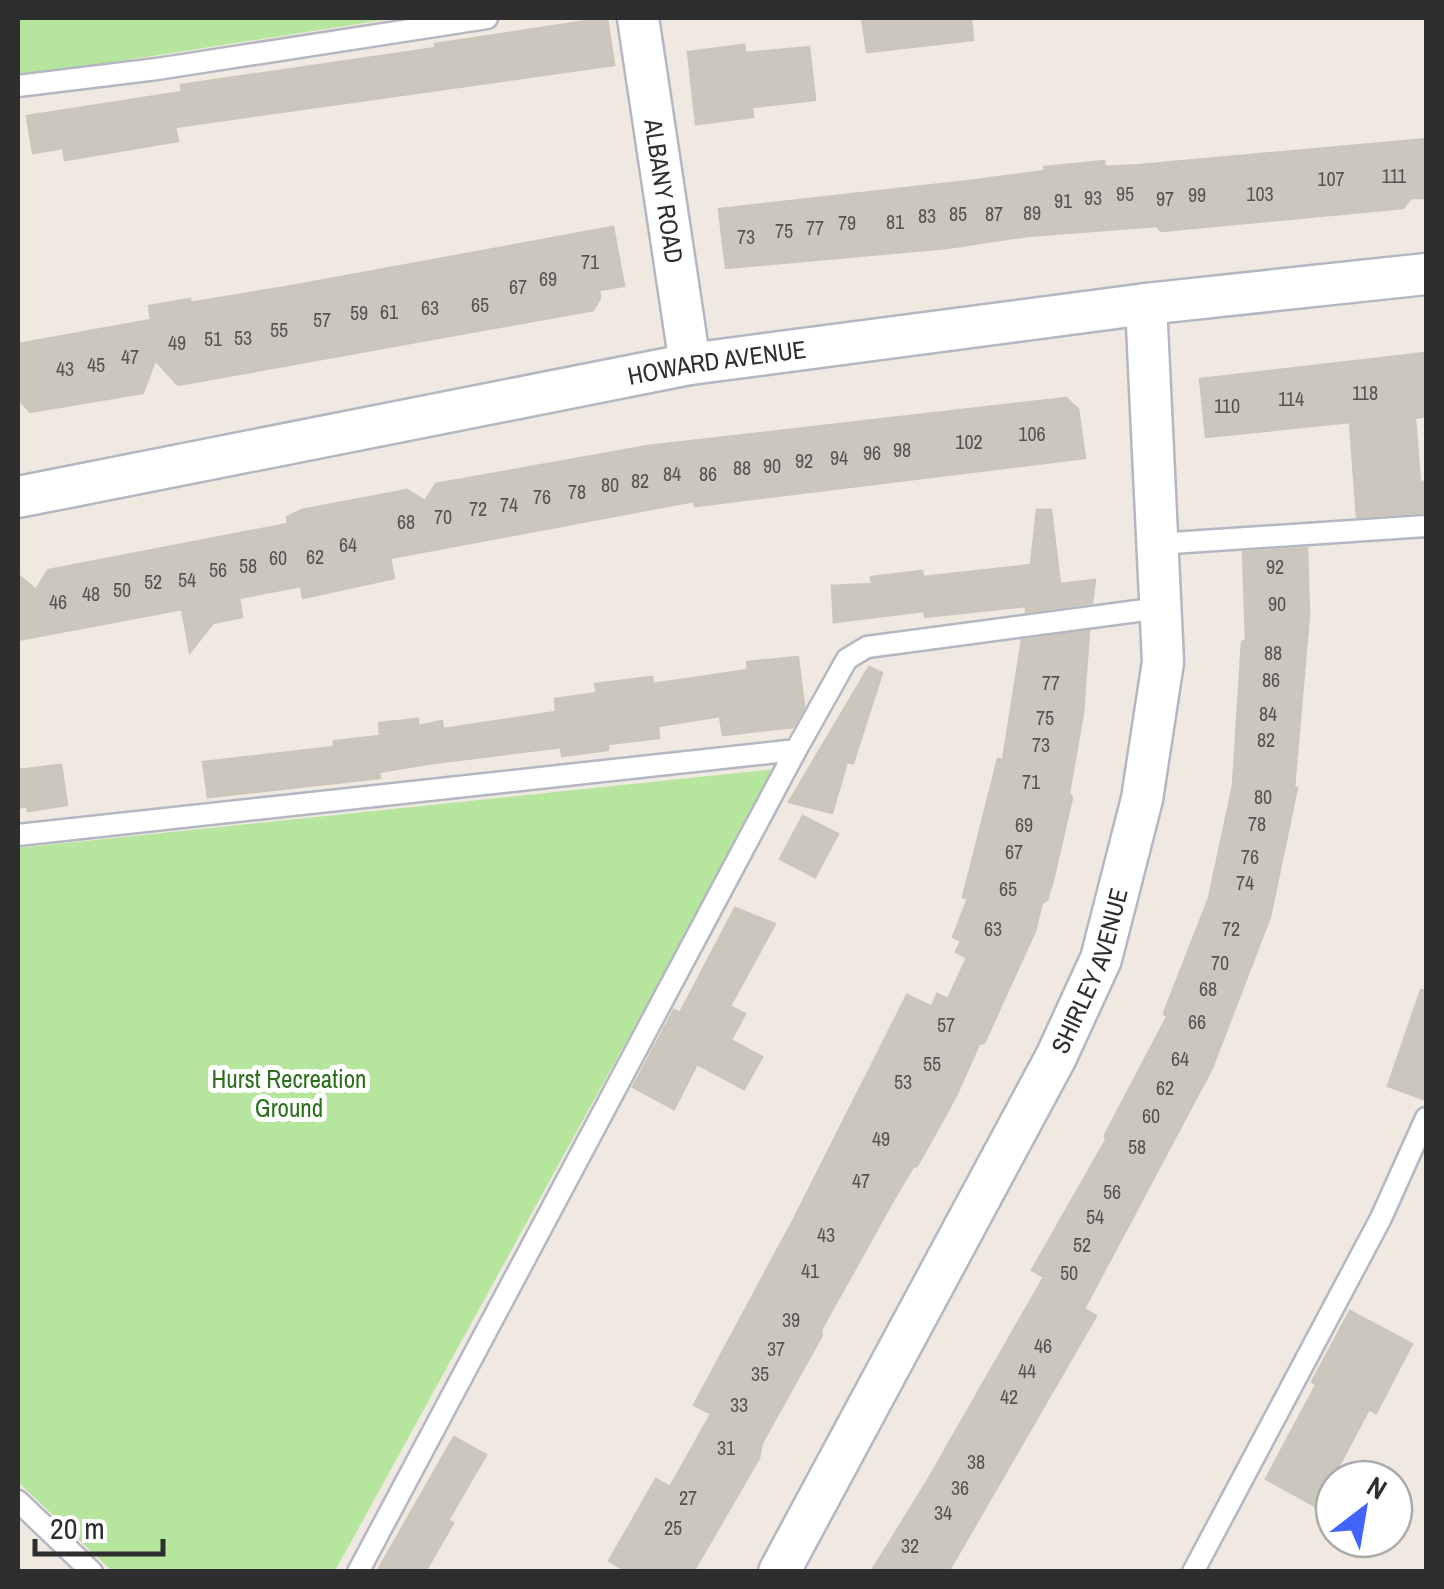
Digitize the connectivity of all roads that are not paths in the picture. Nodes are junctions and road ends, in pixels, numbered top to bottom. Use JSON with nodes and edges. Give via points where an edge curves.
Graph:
{"nodes":[{"id":1,"x":488,"y":18,"type":"edge"},
{"id":2,"x":638,"y":18,"type":"edge"},
{"id":3,"x":18,"y":86,"type":"edge"},
{"id":4,"x":1426,"y":274,"type":"edge"},
{"id":5,"x":1146,"y":304,"type":"junction"},
{"id":6,"x":690,"y":364,"type":"junction"},
{"id":7,"x":18,"y":497,"type":"edge"},
{"id":8,"x":1426,"y":526,"type":"edge"},
{"id":9,"x":1157,"y":544,"type":"junction"},
{"id":10,"x":1160,"y":608,"type":"junction"},
{"id":11,"x":796,"y":750,"type":"junction"},
{"id":12,"x":18,"y":835,"type":"edge"},
{"id":13,"x":1426,"y":1118,"type":"edge"},
{"id":14,"x":18,"y":1502,"type":"edge"},
{"id":15,"x":92,"y":1572,"type":"edge"},
{"id":16,"x":358,"y":1572,"type":"edge"},
{"id":17,"x":779,"y":1572,"type":"edge"},
{"id":18,"x":1193,"y":1572,"type":"edge"}],
"edges":[{"from":1,"to":3,"type":"lane"},
{"from":2,"to":6,"type":"street","name":"ALBANY ROAD"},
{"from":4,"to":5,"type":"street","name":"HOWARD AVENUE"},
{"from":5,"to":6,"type":"street","name":"HOWARD AVENUE"},
{"from":5,"to":9,"type":"street","name":"SHIRLEY AVENUE"},
{"from":6,"to":7,"type":"street","name":"HOWARD AVENUE"},
{"from":8,"to":9,"type":"lane"},
{"from":9,"to":10,"type":"street","name":"SHIRLEY AVENUE"},
{"from":10,"to":11,"type":"lane","via":[[867,647],[847,660]]},
{"from":10,"to":17,"type":"street","name":"SHIRLEY AVENUE","via":[[1163,662],[1142,799],[1101,958],[1056,1057]]},
{"from":11,"to":12,"type":"lane"},
{"from":11,"to":16,"type":"lane"},
{"from":13,"to":18,"type":"lane","via":[[1382,1218]]},
{"from":14,"to":15,"type":"lane"}]}
